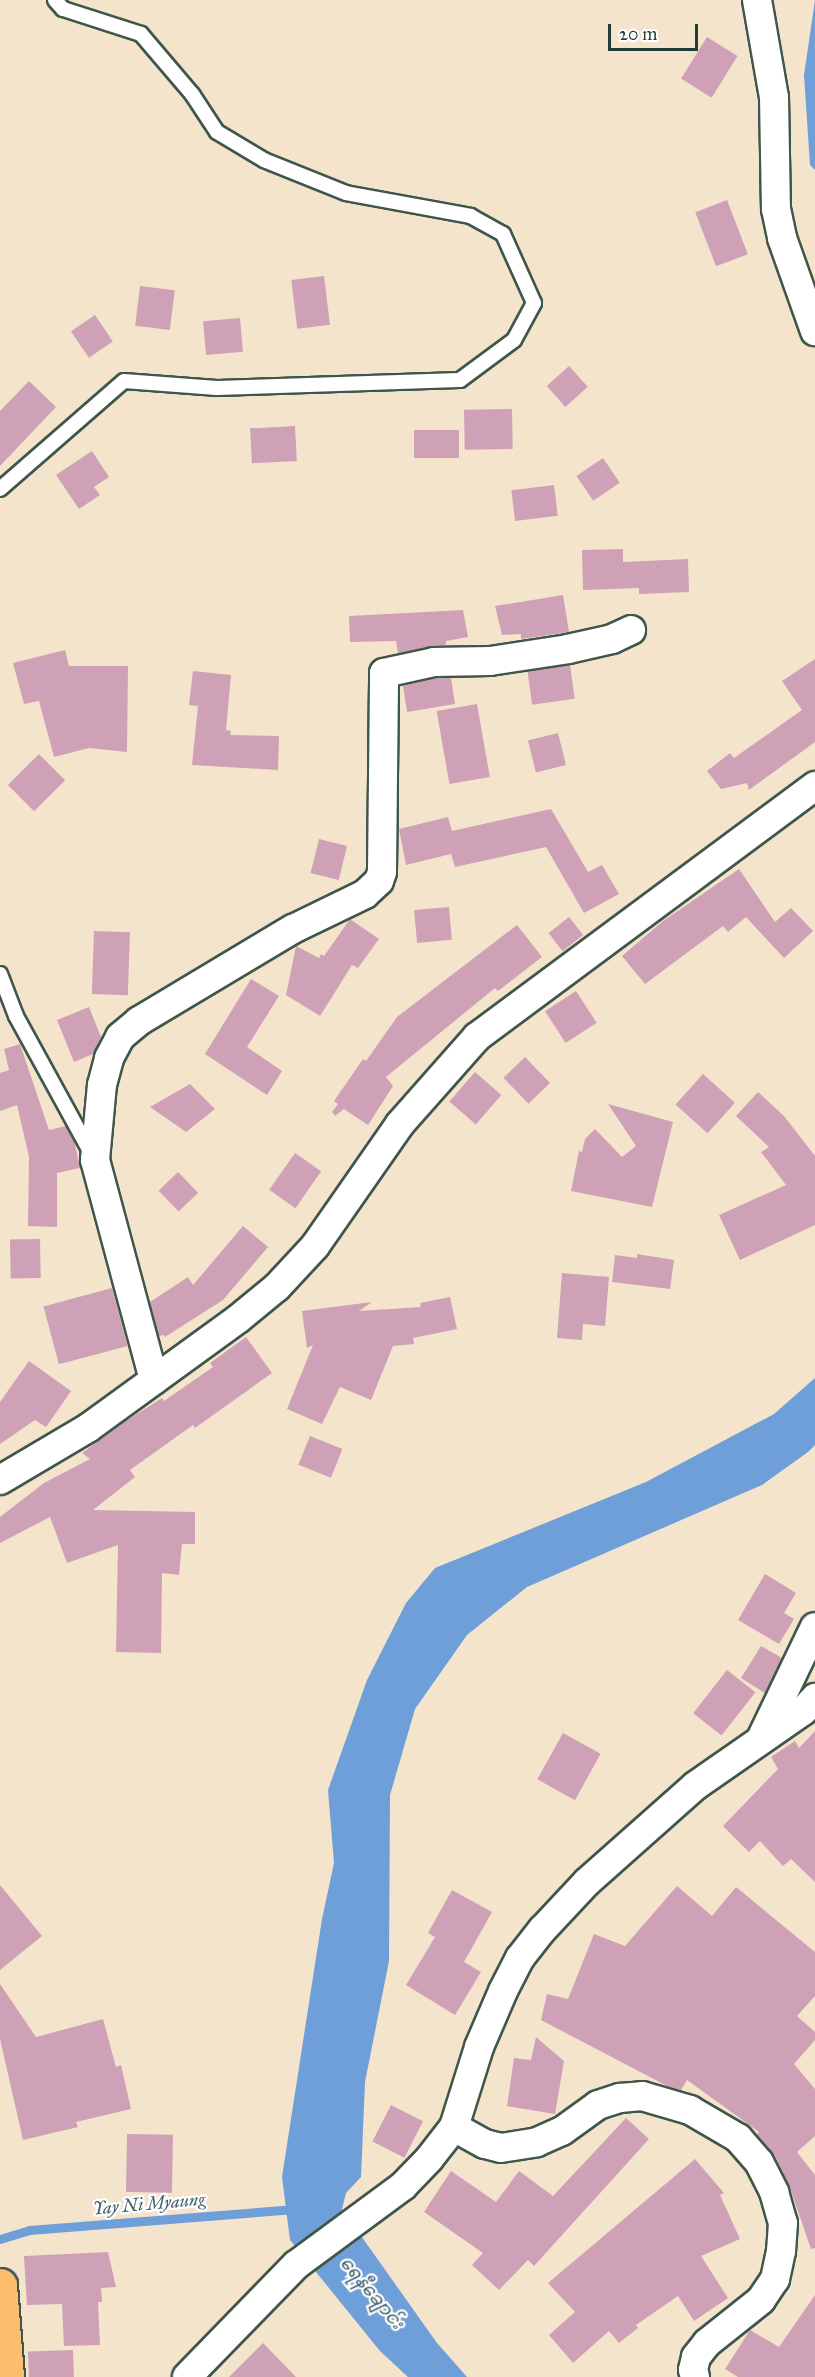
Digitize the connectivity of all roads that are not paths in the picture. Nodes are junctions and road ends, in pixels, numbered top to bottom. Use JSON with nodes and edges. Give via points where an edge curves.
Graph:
{"nodes":[{"id":1,"x":56,"y":0,"type":"edge"},
{"id":2,"x":757,"y":0,"type":"edge"},
{"id":3,"x":815,"y":331,"type":"edge"},
{"id":4,"x":0,"y":489,"type":"edge"},
{"id":5,"x":631,"y":630,"type":"dead end"},
{"id":6,"x":815,"y":786,"type":"edge"},
{"id":7,"x":0,"y":974,"type":"edge"},
{"id":8,"x":95,"y":1160,"type":"junction"},
{"id":9,"x":154,"y":1380,"type":"junction"},
{"id":10,"x":0,"y":1480,"type":"edge"},
{"id":11,"x":815,"y":1627,"type":"edge"},
{"id":12,"x":815,"y":1698,"type":"edge"},
{"id":13,"x":760,"y":1741,"type":"junction"},
{"id":14,"x":454,"y":2127,"type":"junction"},
{"id":15,"x":0,"y":2285,"type":"edge"},
{"id":16,"x":7,"y":2377,"type":"edge"},
{"id":17,"x":186,"y":2377,"type":"edge"},
{"id":18,"x":695,"y":2377,"type":"edge"}],
"edges":[{"from":1,"to":4,"type":"lane","via":[[63,9],[141,34],[192,94],[217,132],[264,160],[346,193],[471,216],[503,234],[534,303],[514,340],[460,380],[217,388],[124,381]]},
{"from":2,"to":3,"type":"street","via":[[774,97],[776,209]]},
{"from":5,"to":8,"type":"street","via":[[612,639],[568,649],[490,661],[434,662],[384,673],[379,881],[365,894],[293,929],[139,1021],[120,1037],[102,1085]]},
{"from":6,"to":9,"type":"street","via":[[477,1037],[400,1124],[308,1254],[277,1287]]},
{"from":7,"to":8,"type":"lane","via":[[16,1016]]},
{"from":8,"to":9,"type":"street"},
{"from":9,"to":10,"type":"street","via":[[88,1428]]},
{"from":11,"to":13,"type":"street"},
{"from":12,"to":13,"type":"street"},
{"from":13,"to":14,"type":"street","via":[[695,1786],[586,1882],[526,1950],[479,2047]]},
{"from":14,"to":17,"type":"street","via":[[403,2186],[296,2265]]},
{"from":14,"to":18,"type":"street","via":[[485,2145],[501,2148],[537,2142],[597,2105],[642,2096],[690,2110],[738,2138],[759,2162],[774,2192],[783,2223],[782,2252],[775,2279],[761,2300],[707,2343],[696,2357]]},
{"from":15,"to":16,"type":"main road"}]}
